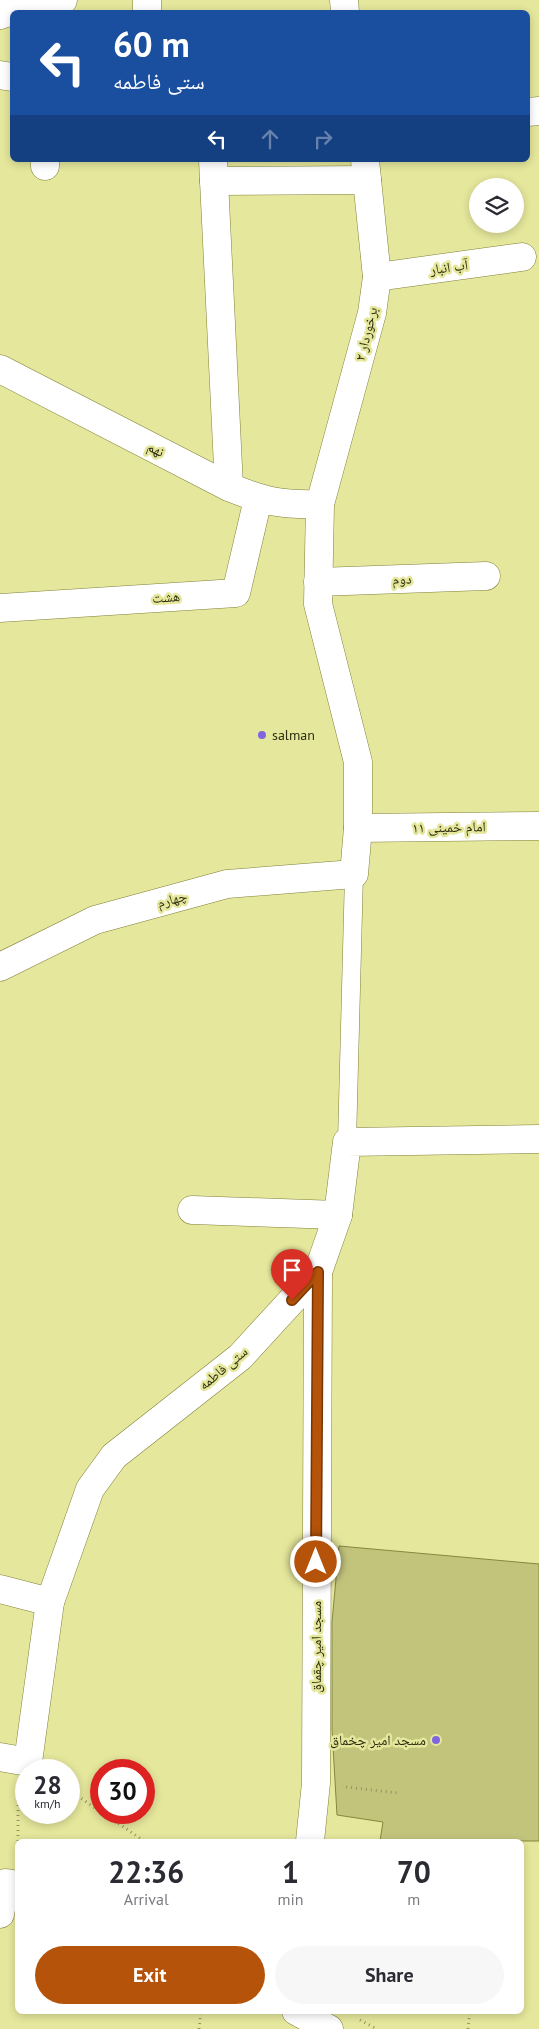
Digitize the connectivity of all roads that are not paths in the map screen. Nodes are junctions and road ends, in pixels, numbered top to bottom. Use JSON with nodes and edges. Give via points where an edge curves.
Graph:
{"nodes":[{"id":1,"x":63,"y":0,"type":"edge"},
{"id":2,"x":28,"y":2,"type":"edge"},
{"id":3,"x":11,"y":10,"type":"edge"},
{"id":4,"x":214,"y":170,"type":"edge"},
{"id":5,"x":366,"y":170,"type":"edge"},
{"id":6,"x":522,"y":257,"type":"dead end"},
{"id":7,"x":377,"y":277,"type":"junction"},
{"id":8,"x":0,"y":369,"type":"edge"},
{"id":9,"x":229,"y":487,"type":"junction"},
{"id":10,"x":258,"y":499,"type":"junction"},
{"id":11,"x":320,"y":504,"type":"junction"},
{"id":12,"x":486,"y":576,"type":"dead end"},
{"id":13,"x":318,"y":582,"type":"junction"},
{"id":14,"x":0,"y":608,"type":"edge"},
{"id":15,"x":539,"y":826,"type":"edge"},
{"id":16,"x":358,"y":828,"type":"junction"},
{"id":17,"x":354,"y":874,"type":"junction"},
{"id":18,"x":0,"y":967,"type":"edge"},
{"id":19,"x":539,"y":1140,"type":"edge"},
{"id":20,"x":347,"y":1142,"type":"junction"},
{"id":21,"x":192,"y":1210,"type":"dead end"},
{"id":22,"x":338,"y":1215,"type":"junction"},
{"id":23,"x":318,"y":1272,"type":"junction"},
{"id":24,"x":0,"y":1589,"type":"edge"},
{"id":25,"x":50,"y":1602,"type":"junction"},
{"id":26,"x":15,"y":1759,"type":"edge"},
{"id":27,"x":310,"y":1839,"type":"edge"},
{"id":28,"x":15,"y":1884,"type":"edge"},
{"id":29,"x":0,"y":1914,"type":"edge"},
{"id":30,"x":302,"y":2014,"type":"edge"},
{"id":31,"x":329,"y":2029,"type":"edge"}],
"edges":[{"from":1,"to":2,"type":"street"},
{"from":2,"to":3,"type":"street"},
{"from":4,"to":5,"type":"street"},
{"from":4,"to":9,"type":"street"},
{"from":5,"to":7,"type":"street","name":"برخوردار ۲"},
{"from":6,"to":7,"type":"street","name":"آب انبار"},
{"from":7,"to":11,"type":"street","name":"برخوردار ۲","via":[[372,314]]},
{"from":8,"to":9,"type":"street","name":"نهم"},
{"from":9,"to":10,"type":"street","name":"نهم"},
{"from":10,"to":11,"type":"street","name":"نهم","via":[[287,505]]},
{"from":10,"to":14,"type":"street","name":"هشت","via":[[236,593]]},
{"from":11,"to":13,"type":"street","name":"برخوردار ۲"},
{"from":12,"to":13,"type":"street","name":"دوم"},
{"from":13,"to":16,"type":"street","name":"برخوردار ۲","via":[[318,604],[358,762]]},
{"from":15,"to":16,"type":"street","name":"امام خمینی ۱۱"},
{"from":16,"to":17,"type":"street","name":"برخوردار ۲"},
{"from":17,"to":18,"type":"street","name":"چهارم","via":[[226,884],[95,920]]},
{"from":17,"to":20,"type":"lane"},
{"from":19,"to":20,"type":"street"},
{"from":20,"to":22,"type":"street","name":"ستی فاطمه"},
{"from":21,"to":22,"type":"street"},
{"from":22,"to":23,"type":"street","name":"ستی فاطمه"},
{"from":23,"to":25,"type":"street","name":"ستی فاطمه","via":[[240,1357],[114,1456],[90,1489]]},
{"from":23,"to":27,"type":"street","name":"مسجد امیر چقماق","via":[[316,1783]]},
{"from":24,"to":25,"type":"street"},
{"from":25,"to":26,"type":"street","name":"ستی فاطمه"},
{"from":28,"to":29,"type":"street","via":[[6,1883]]},
{"from":30,"to":31,"type":"street"}]}
